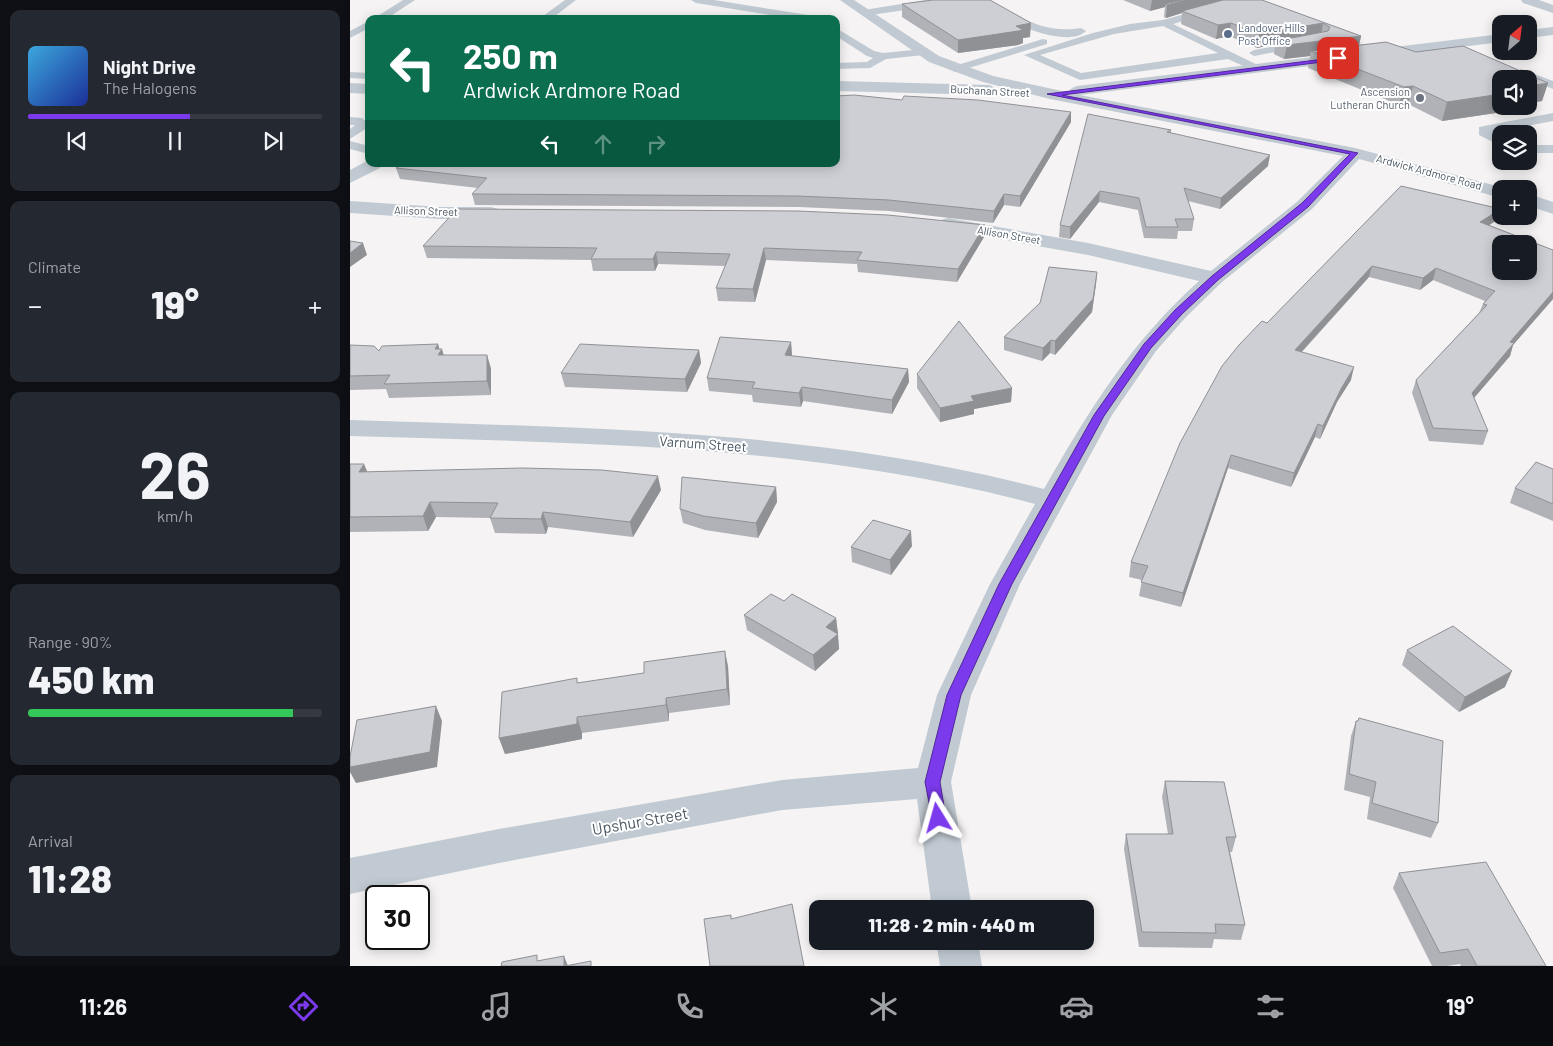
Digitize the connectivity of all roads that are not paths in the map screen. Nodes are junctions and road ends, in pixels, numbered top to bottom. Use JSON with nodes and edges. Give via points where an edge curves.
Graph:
{"nodes":[{"id":1,"x":410,"y":0,"type":"edge"},
{"id":2,"x":571,"y":0,"type":"edge"},
{"id":3,"x":696,"y":0,"type":"edge"},
{"id":4,"x":846,"y":0,"type":"edge"},
{"id":5,"x":952,"y":0,"type":"edge"},
{"id":6,"x":983,"y":0,"type":"edge"},
{"id":7,"x":1527,"y":0,"type":"edge"},
{"id":8,"x":909,"y":2,"type":"edge"},
{"id":9,"x":1182,"y":6,"type":"dead end"},
{"id":10,"x":1225,"y":7,"type":"edge"},
{"id":11,"x":1553,"y":9,"type":"edge"},
{"id":12,"x":864,"y":13,"type":"junction"},
{"id":13,"x":385,"y":15,"type":"edge"},
{"id":14,"x":550,"y":15,"type":"edge"},
{"id":15,"x":789,"y":15,"type":"edge"},
{"id":16,"x":1164,"y":23,"type":"junction"},
{"id":17,"x":365,"y":26,"type":"edge"},
{"id":18,"x":1553,"y":31,"type":"edge"},
{"id":19,"x":1538,"y":33,"type":"edge"},
{"id":20,"x":840,"y":34,"type":"edge"},
{"id":21,"x":350,"y":35,"type":"edge"},
{"id":22,"x":1065,"y":35,"type":"junction"},
{"id":23,"x":1492,"y":39,"type":"edge"},
{"id":24,"x":1313,"y":43,"type":"edge"},
{"id":25,"x":1457,"y":44,"type":"junction"},
{"id":26,"x":1291,"y":47,"type":"junction"},
{"id":27,"x":845,"y":48,"type":"dead end"},
{"id":28,"x":862,"y":48,"type":"junction"},
{"id":29,"x":1474,"y":51,"type":"edge"},
{"id":30,"x":924,"y":52,"type":"junction"},
{"id":31,"x":1254,"y":53,"type":"edge"},
{"id":32,"x":1230,"y":55,"type":"junction"},
{"id":33,"x":883,"y":56,"type":"junction"},
{"id":34,"x":1320,"y":60,"type":"junction"},
{"id":35,"x":840,"y":66,"type":"edge"},
{"id":36,"x":1509,"y":66,"type":"edge"},
{"id":37,"x":955,"y":68,"type":"junction"},
{"id":38,"x":1258,"y":69,"type":"junction"},
{"id":39,"x":350,"y":75,"type":"edge"},
{"id":40,"x":365,"y":76,"type":"edge"},
{"id":41,"x":840,"y":86,"type":"edge"},
{"id":42,"x":1553,"y":86,"type":"edge"},
{"id":43,"x":350,"y":88,"type":"edge"},
{"id":44,"x":365,"y":89,"type":"edge"},
{"id":45,"x":1050,"y":94,"type":"junction"},
{"id":46,"x":1553,"y":117,"type":"edge"},
{"id":47,"x":350,"y":121,"type":"edge"},
{"id":48,"x":1511,"y":125,"type":"edge"},
{"id":49,"x":1492,"y":128,"type":"edge"},
{"id":50,"x":350,"y":135,"type":"edge"},
{"id":51,"x":1492,"y":138,"type":"edge"},
{"id":52,"x":350,"y":145,"type":"edge"},
{"id":53,"x":1537,"y":148,"type":"edge"},
{"id":54,"x":1553,"y":148,"type":"edge"},
{"id":55,"x":365,"y":149,"type":"edge"},
{"id":56,"x":1355,"y":153,"type":"junction"},
{"id":57,"x":369,"y":167,"type":"edge"},
{"id":58,"x":350,"y":178,"type":"edge"},
{"id":59,"x":1492,"y":190,"type":"edge"},
{"id":60,"x":1537,"y":203,"type":"edge"},
{"id":61,"x":350,"y":207,"type":"edge"},
{"id":62,"x":1553,"y":208,"type":"edge"},
{"id":63,"x":508,"y":213,"type":"edge"},
{"id":64,"x":932,"y":223,"type":"edge"},
{"id":65,"x":1215,"y":278,"type":"junction"},
{"id":66,"x":350,"y":428,"type":"edge"},
{"id":67,"x":1052,"y":500,"type":"junction"},
{"id":68,"x":933,"y":782,"type":"junction"},
{"id":69,"x":350,"y":876,"type":"edge"},
{"id":70,"x":951,"y":900,"type":"edge"},
{"id":71,"x":958,"y":950,"type":"edge"},
{"id":72,"x":961,"y":966,"type":"edge"}],
"edges":[{"from":1,"to":13,"type":"lane"},
{"from":2,"to":14,"type":"lane"},
{"from":3,"to":15,"type":"lane"},
{"from":4,"to":12,"type":"street","name":"Ardwick Ardmore Road"},
{"from":5,"to":8,"type":"lane"},
{"from":6,"to":22,"type":"lane","via":[[1040,32]]},
{"from":7,"to":11,"type":"street"},
{"from":8,"to":12,"type":"lane","via":[[905,7]]},
{"from":9,"to":22,"type":"lane"},
{"from":10,"to":16,"type":"lane"},
{"from":12,"to":30,"type":"street","name":"Ardwick Ardmore Road"},
{"from":16,"to":32,"type":"lane"},
{"from":16,"to":32,"type":"lane","via":[[1111,32],[1030,55],[1080,77]]},
{"from":17,"to":21,"type":"lane"},
{"from":18,"to":19,"type":"street"},
{"from":20,"to":28,"type":"lane"},
{"from":22,"to":37,"type":"lane"},
{"from":23,"to":25,"type":"street","name":"Buchanan Street"},
{"from":24,"to":26,"type":"lane"},
{"from":25,"to":29,"type":"lane"},
{"from":25,"to":34,"type":"street","name":"Buchanan Street"},
{"from":26,"to":31,"type":"lane"},
{"from":26,"to":34,"type":"lane"},
{"from":27,"to":28,"type":"lane"},
{"from":28,"to":33,"type":"lane","via":[[870,54]]},
{"from":30,"to":33,"type":"lane"},
{"from":30,"to":37,"type":"street","name":"Ardwick Ardmore Road"},
{"from":32,"to":38,"type":"lane"},
{"from":33,"to":35,"type":"lane","via":[[870,65]]},
{"from":34,"to":38,"type":"street","name":"Buchanan Street"},
{"from":36,"to":42,"type":"lane"},
{"from":37,"to":45,"type":"street","name":"Ardwick Ardmore Road"},
{"from":38,"to":45,"type":"street","name":"Buchanan Street"},
{"from":39,"to":40,"type":"lane"},
{"from":41,"to":45,"type":"street","name":"Buchanan Street"},
{"from":43,"to":44,"type":"street"},
{"from":45,"to":56,"type":"street","name":"Ardwick Ardmore Road"},
{"from":46,"to":48,"type":"lane"},
{"from":47,"to":50,"type":"lane","via":[[363,125]]},
{"from":49,"to":51,"type":"lane","via":[[1484,130]]},
{"from":52,"to":55,"type":"lane"},
{"from":53,"to":54,"type":"lane"},
{"from":56,"to":59,"type":"street","name":"Ardwick Ardmore Road"},
{"from":56,"to":65,"type":"street","via":[[1305,205]]},
{"from":57,"to":58,"type":"street"},
{"from":60,"to":62,"type":"street"},
{"from":61,"to":63,"type":"street","name":"Allison Street"},
{"from":64,"to":65,"type":"street","name":"Allison Street","via":[[1001,232]]},
{"from":65,"to":67,"type":"street","via":[[1148,346],[1099,415]]},
{"from":66,"to":67,"type":"street","name":"Varnum Street","via":[[676,441],[825,454],[927,470]]},
{"from":67,"to":68,"type":"street","via":[[1006,584],[954,695]]},
{"from":68,"to":69,"type":"street","name":"Upshur Street","via":[[782,795]]},
{"from":68,"to":70,"type":"street"},
{"from":71,"to":72,"type":"street"}]}
